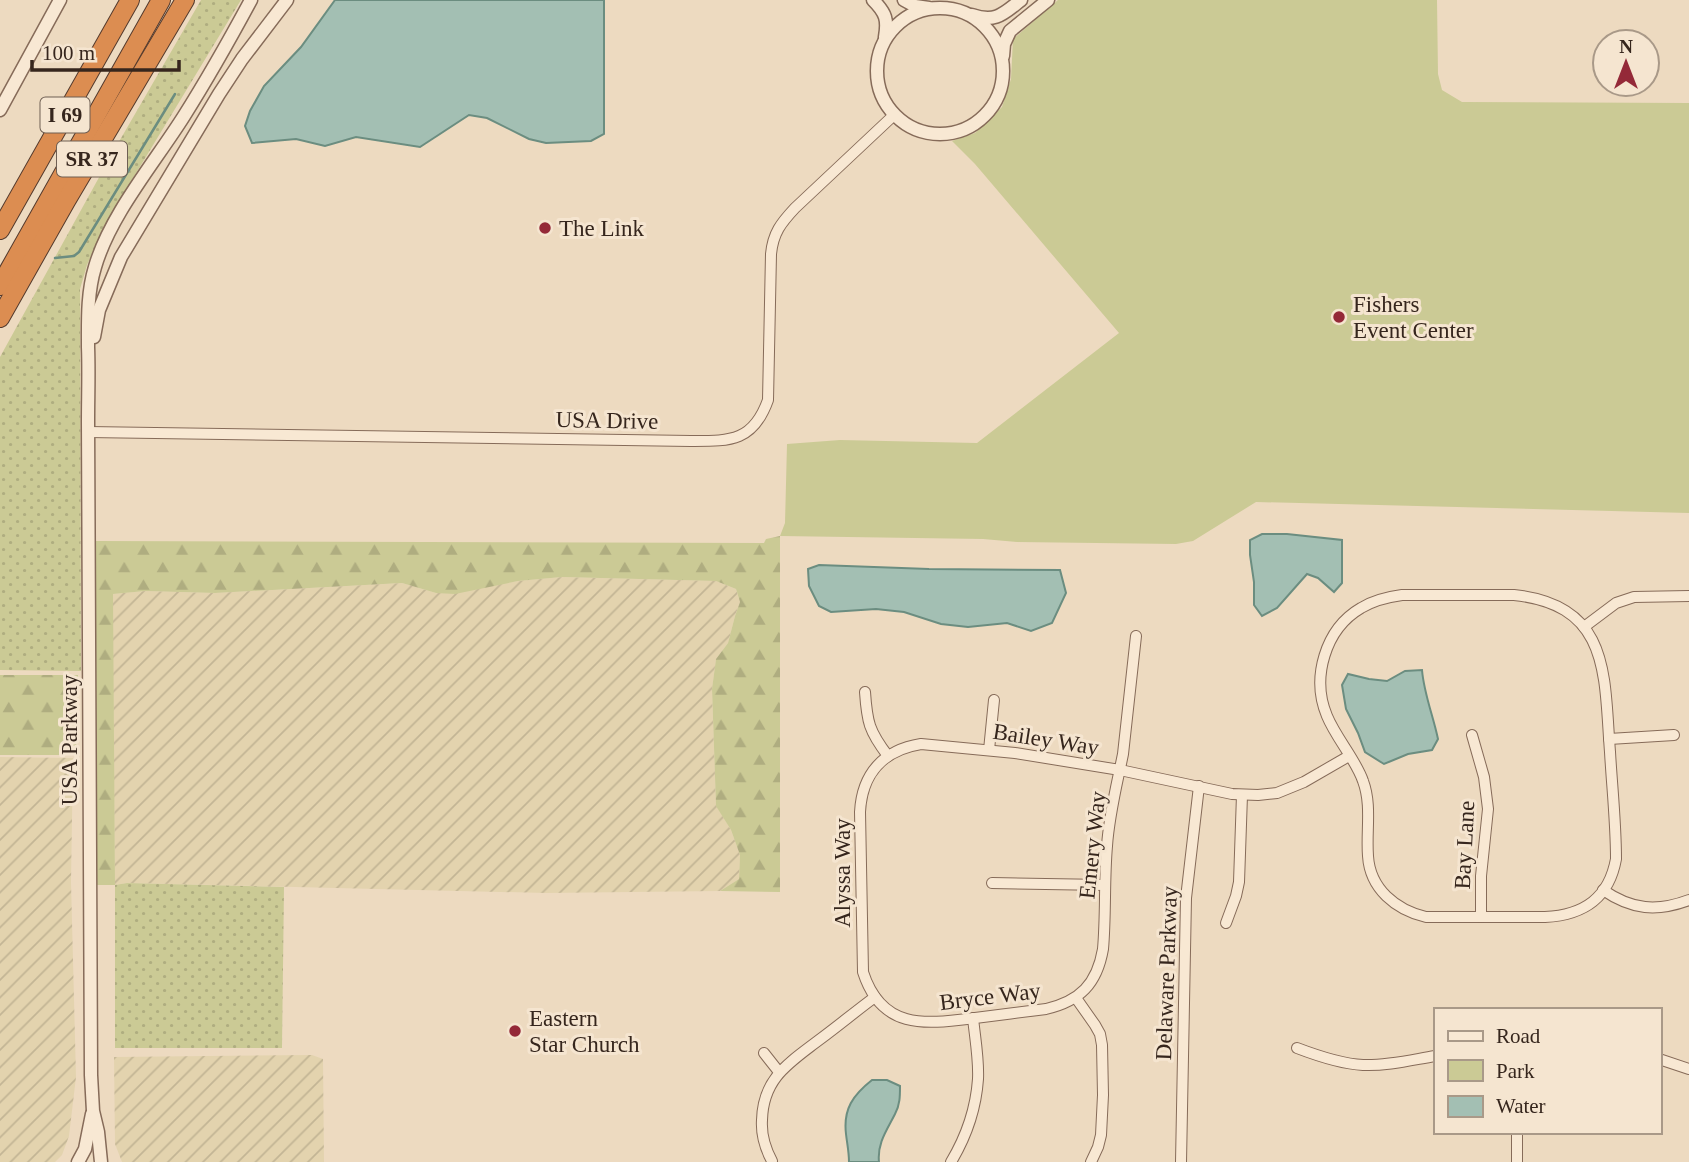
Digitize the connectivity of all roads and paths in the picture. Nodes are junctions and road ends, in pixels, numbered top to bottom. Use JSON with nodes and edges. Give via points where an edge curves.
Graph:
{"nodes":[{"id":1,"x":60,"y":0,"type":"edge"},
{"id":2,"x":130,"y":0,"type":"edge"},
{"id":3,"x":161,"y":0,"type":"edge"},
{"id":4,"x":186,"y":0,"type":"edge"},
{"id":5,"x":251,"y":0,"type":"edge"},
{"id":6,"x":287,"y":0,"type":"edge"},
{"id":7,"x":873,"y":0,"type":"edge"},
{"id":8,"x":904,"y":0,"type":"edge"},
{"id":9,"x":1021,"y":0,"type":"edge"},
{"id":10,"x":1048,"y":0,"type":"edge"},
{"id":11,"x":933,"y":8,"type":"junction"},
{"id":12,"x":963,"y":12,"type":"junction"},
{"id":13,"x":884,"y":41,"type":"junction"},
{"id":14,"x":1002,"y":63,"type":"junction"},
{"id":15,"x":0,"y":110,"type":"edge"},
{"id":16,"x":894,"y":115,"type":"junction"},
{"id":17,"x":0,"y":230,"type":"edge"},
{"id":18,"x":0,"y":286,"type":"edge"},
{"id":19,"x":0,"y":318,"type":"edge"},
{"id":20,"x":89,"y":368,"type":"junction"},
{"id":21,"x":88,"y":432,"type":"junction"},
{"id":22,"x":1689,"y":596,"type":"edge"},
{"id":23,"x":1584,"y":627,"type":"junction"},
{"id":24,"x":1136,"y":636,"type":"dead end"},
{"id":25,"x":865,"y":692,"type":"dead end"},
{"id":26,"x":994,"y":700,"type":"dead end"},
{"id":27,"x":1472,"y":735,"type":"dead end"},
{"id":28,"x":1674,"y":735,"type":"dead end"},
{"id":29,"x":1609,"y":739,"type":"junction"},
{"id":30,"x":989,"y":750,"type":"junction"},
{"id":31,"x":888,"y":756,"type":"junction"},
{"id":32,"x":1349,"y":756,"type":"junction"},
{"id":33,"x":1120,"y":770,"type":"junction"},
{"id":34,"x":1199,"y":786,"type":"junction"},
{"id":35,"x":1242,"y":795,"type":"junction"},
{"id":36,"x":992,"y":883,"type":"dead end"},
{"id":37,"x":1105,"y":885,"type":"junction"},
{"id":38,"x":1603,"y":890,"type":"junction"},
{"id":39,"x":1689,"y":900,"type":"edge"},
{"id":40,"x":1481,"y":917,"type":"junction"},
{"id":41,"x":1226,"y":923,"type":"dead end"},
{"id":42,"x":1104,"y":925,"type":"joint"},
{"id":43,"x":875,"y":997,"type":"junction"},
{"id":44,"x":1076,"y":998,"type":"junction"},
{"id":45,"x":973,"y":1018,"type":"junction"},
{"id":46,"x":1297,"y":1048,"type":"dead end"},
{"id":47,"x":764,"y":1053,"type":"dead end"},
{"id":48,"x":1434,"y":1056,"type":"edge"},
{"id":49,"x":1661,"y":1060,"type":"edge"},
{"id":50,"x":1689,"y":1069,"type":"edge"},
{"id":51,"x":779,"y":1072,"type":"junction"},
{"id":52,"x":93,"y":1111,"type":"junction"},
{"id":53,"x":1517,"y":1134,"type":"edge"},
{"id":54,"x":772,"y":1161,"type":"edge"},
{"id":55,"x":78,"y":1162,"type":"edge"},
{"id":56,"x":101,"y":1162,"type":"edge"},
{"id":57,"x":951,"y":1162,"type":"edge"},
{"id":58,"x":1091,"y":1162,"type":"edge"},
{"id":59,"x":1181,"y":1162,"type":"edge"},
{"id":60,"x":1517,"y":1162,"type":"edge"}],
"edges":[{"from":1,"to":15,"type":"street"},
{"from":2,"to":17,"type":"highway","number":"I 69"},
{"from":3,"to":18,"type":"highway","number":"I 69"},
{"from":4,"to":19,"type":"highway","number":"SR 37"},
{"from":5,"to":20,"type":"street","name":"USA Parkway","via":[[185,116],[103,244],[91,286]]},
{"from":6,"to":20,"type":"street","name":"USA Parkway","via":[[219,94],[121,257],[99,310]]},
{"from":7,"to":13,"type":"street","via":[[884,13]]},
{"from":8,"to":11,"type":"street"},
{"from":9,"to":12,"type":"street","via":[[997,18],[982,19]]},
{"from":10,"to":14,"type":"street","via":[[1010,31]]},
{"from":11,"to":12,"type":"street"},
{"from":11,"to":13,"type":"street","via":[[905,19]]},
{"from":12,"to":14,"type":"street","via":[[992,36]]},
{"from":13,"to":16,"type":"street","via":[[877,79]]},
{"from":14,"to":16,"type":"street","via":[[998,96],[986,114],[968,127],[934,134],[913,128]]},
{"from":16,"to":21,"type":"street","name":"USA Drive","via":[[775,232],[768,400],[755,425],[732,439]]},
{"from":20,"to":21,"type":"street","name":"USA Parkway"},
{"from":21,"to":52,"type":"street","name":"USA Parkway"},
{"from":22,"to":23,"type":"street","via":[[1634,597],[1616,603]]},
{"from":23,"to":29,"type":"street","via":[[1603,668]]},
{"from":23,"to":32,"type":"street","via":[[1556,605],[1514,595],[1402,595],[1359,609],[1332,638],[1320,678],[1326,714]]},
{"from":24,"to":33,"type":"street","name":"Emery Way"},
{"from":25,"to":31,"type":"street","via":[[871,731]]},
{"from":26,"to":30,"type":"street"},
{"from":27,"to":40,"type":"street","name":"Bay Lane","via":[[1488,809]]},
{"from":28,"to":29,"type":"street"},
{"from":29,"to":38,"type":"street","via":[[1616,859]]},
{"from":30,"to":31,"type":"street","name":"Bailey Way","via":[[920,744]]},
{"from":30,"to":33,"type":"street","name":"Bailey Way"},
{"from":31,"to":43,"type":"street","name":"Alyssa Way","via":[[869,778],[861,797],[863,972]]},
{"from":32,"to":35,"type":"street","name":"Bailey Way","via":[[1277,793]]},
{"from":32,"to":40,"type":"street","via":[[1366,791],[1368,857],[1383,894],[1426,917]]},
{"from":33,"to":34,"type":"street","name":"Bailey Way"},
{"from":33,"to":37,"type":"street","name":"Emery Way"},
{"from":34,"to":35,"type":"street","name":"Bailey Way"},
{"from":34,"to":59,"type":"street","name":"Delaware Parkway","via":[[1186,898]]},
{"from":35,"to":41,"type":"street","via":[[1239,882]]},
{"from":36,"to":37,"type":"street"},
{"from":37,"to":42,"type":"street","name":"Emery Way"},
{"from":38,"to":39,"type":"street","via":[[1641,906]]},
{"from":38,"to":40,"type":"street","via":[[1588,905],[1564,916]]},
{"from":42,"to":44,"type":"street","name":"Bryce Way","via":[[1101,964]]},
{"from":43,"to":45,"type":"street","name":"Bryce Way","via":[[905,1020],[939,1023]]},
{"from":43,"to":51,"type":"street"},
{"from":44,"to":45,"type":"street","name":"Bryce Way","via":[[1057,1007]]},
{"from":44,"to":58,"type":"street","via":[[1100,1034],[1102,1045],[1101,1135]]},
{"from":45,"to":57,"type":"street","via":[[977,1091],[968,1126]]},
{"from":46,"to":48,"type":"street","via":[[1363,1065]]},
{"from":47,"to":51,"type":"street"},
{"from":49,"to":50,"type":"street"},
{"from":51,"to":54,"type":"street","via":[[762,1106],[761,1130]]},
{"from":52,"to":55,"type":"street","name":"USA Parkway"},
{"from":52,"to":56,"type":"street","name":"USA Parkway"},
{"from":53,"to":60,"type":"street"}]}
